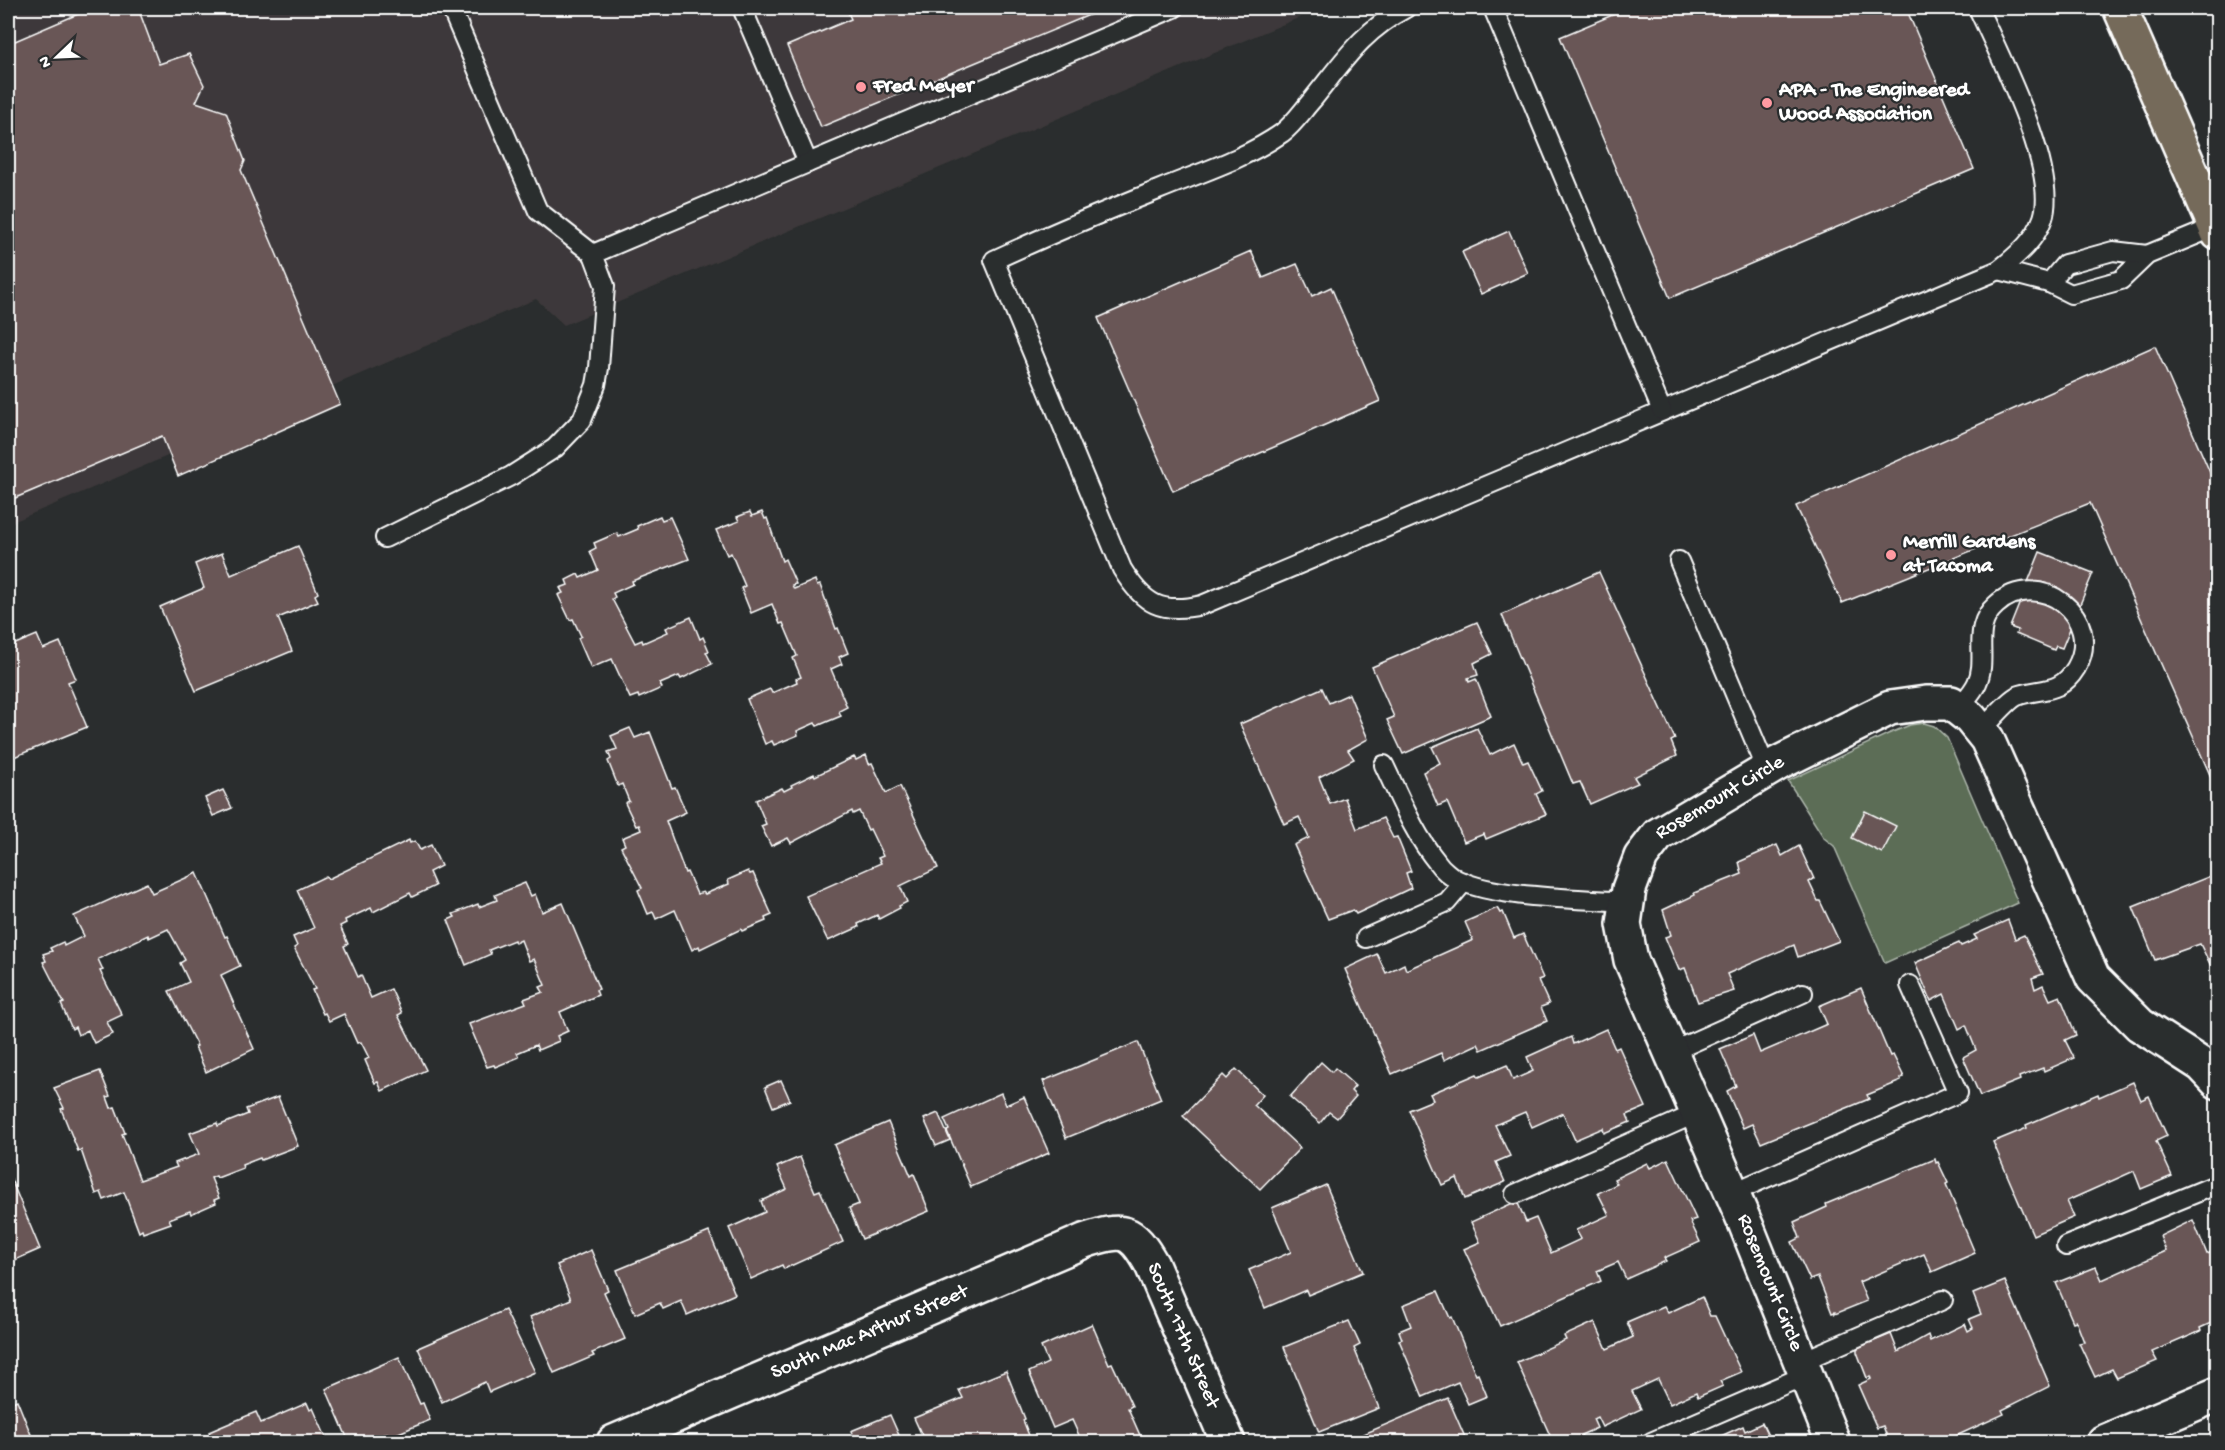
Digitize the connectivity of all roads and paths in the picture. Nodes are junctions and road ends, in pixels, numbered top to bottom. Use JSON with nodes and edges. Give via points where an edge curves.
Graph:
{"nodes":[{"id":1,"x":451,"y":8,"type":"edge"},
{"id":2,"x":742,"y":8,"type":"edge"},
{"id":3,"x":1174,"y":8,"type":"edge"},
{"id":4,"x":1406,"y":8,"type":"edge"},
{"id":5,"x":1493,"y":8,"type":"edge"},
{"id":6,"x":1978,"y":8,"type":"edge"},
{"id":7,"x":2120,"y":8,"type":"edge"},
{"id":8,"x":808,"y":163,"type":"junction"},
{"id":9,"x":2216,"y":230,"type":"edge"},
{"id":10,"x":593,"y":254,"type":"junction"},
{"id":11,"x":2147,"y":255,"type":"junction"},
{"id":12,"x":1999,"y":270,"type":"junction"},
{"id":13,"x":2049,"y":283,"type":"junction"},
{"id":14,"x":1662,"y":411,"type":"junction"},
{"id":15,"x":385,"y":538,"type":"dead end"},
{"id":16,"x":1679,"y":561,"type":"dead end"},
{"id":17,"x":1970,"y":720,"type":"junction"},
{"id":18,"x":1384,"y":765,"type":"dead end"},
{"id":19,"x":1767,"y":770,"type":"junction"},
{"id":20,"x":1464,"y":882,"type":"junction"},
{"id":21,"x":1627,"y":902,"type":"junction"},
{"id":22,"x":1366,"y":938,"type":"dead end"},
{"id":23,"x":1910,"y":985,"type":"dead end"},
{"id":24,"x":1803,"y":993,"type":"dead end"},
{"id":25,"x":1671,"y":1052,"type":"junction"},
{"id":26,"x":2217,"y":1083,"type":"edge"},
{"id":27,"x":1697,"y":1113,"type":"junction"},
{"id":28,"x":2217,"y":1184,"type":"edge"},
{"id":29,"x":1732,"y":1193,"type":"junction"},
{"id":30,"x":1515,"y":1194,"type":"dead end"},
{"id":31,"x":1128,"y":1234,"type":"joint"},
{"id":32,"x":2066,"y":1246,"type":"dead end"},
{"id":33,"x":1942,"y":1300,"type":"dead end"},
{"id":34,"x":1803,"y":1369,"type":"junction"},
{"id":35,"x":2217,"y":1396,"type":"edge"},
{"id":36,"x":614,"y":1443,"type":"edge"},
{"id":37,"x":1228,"y":1443,"type":"edge"},
{"id":38,"x":1651,"y":1443,"type":"edge"},
{"id":39,"x":1833,"y":1443,"type":"edge"},
{"id":40,"x":2104,"y":1443,"type":"edge"}],
"edges":[{"from":1,"to":10,"type":"lane","via":[[538,211]]},
{"from":2,"to":8,"type":"lane"},
{"from":3,"to":8,"type":"lane"},
{"from":4,"to":14,"type":"lane","via":[[1363,38],[1284,132],[1215,167],[994,260],[1132,585],[1149,600],[1168,609],[1202,605]]},
{"from":5,"to":14,"type":"lane"},
{"from":6,"to":12,"type":"lane","via":[[2029,125],[2047,193],[2035,235]]},
{"from":7,"to":9,"type":"main road"},
{"from":8,"to":10,"type":"lane"},
{"from":9,"to":11,"type":"lane"},
{"from":10,"to":15,"type":"lane","via":[[605,286],[596,386],[582,420],[534,463]]},
{"from":11,"to":13,"type":"lane","via":[[2113,251],[2065,264]]},
{"from":11,"to":13,"type":"lane","via":[[2121,280],[2071,294]]},
{"from":12,"to":13,"type":"lane"},
{"from":12,"to":14,"type":"lane"},
{"from":16,"to":19,"type":"lane"},
{"from":17,"to":17,"type":"lane","via":[[1984,620],[2007,597],[2039,591],[2055,596],[2068,606],[2082,636],[2076,668],[2050,690],[2015,697]]},
{"from":17,"to":19,"type":"street","name":"Rosemount Circle","via":[[1951,703],[1890,708]]},
{"from":17,"to":26,"type":"street","via":[[1991,749],[2093,978],[2140,1025],[2202,1065]]},
{"from":18,"to":20,"type":"lane","via":[[1419,836],[1438,864]]},
{"from":19,"to":21,"type":"street","name":"Rosemount Circle","via":[[1658,835],[1641,857]]},
{"from":20,"to":21,"type":"lane","via":[[1520,894]]},
{"from":20,"to":22,"type":"lane","via":[[1447,902]]},
{"from":21,"to":25,"type":"street","name":"Rosemount Circle","via":[[1624,924],[1631,960]]},
{"from":23,"to":29,"type":"lane","via":[[1958,1093]]},
{"from":24,"to":25,"type":"lane"},
{"from":25,"to":27,"type":"street","name":"Rosemount Circle"},
{"from":27,"to":29,"type":"street","name":"Rosemount Circle"},
{"from":27,"to":30,"type":"lane"},
{"from":28,"to":32,"type":"lane"},
{"from":29,"to":34,"type":"street","name":"Rosemount Circle"},
{"from":31,"to":36,"type":"street","name":"South Mac Arthur Street","via":[[1084,1241]]},
{"from":31,"to":37,"type":"street","name":"South 17th Street","via":[[1143,1250],[1160,1281]]},
{"from":33,"to":34,"type":"lane"},
{"from":34,"to":38,"type":"lane"},
{"from":34,"to":39,"type":"street","name":"Rosemount Circle"},
{"from":35,"to":40,"type":"street"}]}
